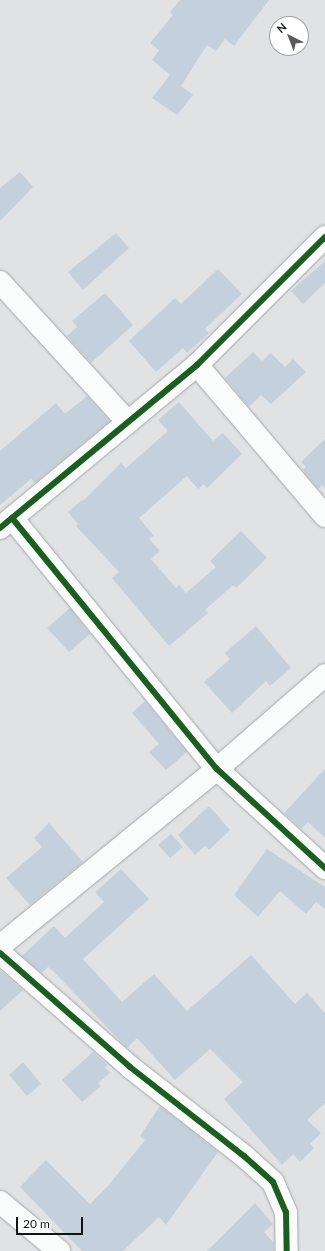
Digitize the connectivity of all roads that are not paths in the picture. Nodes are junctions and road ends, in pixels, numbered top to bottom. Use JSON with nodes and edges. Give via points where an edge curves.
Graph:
{"nodes":[{"id":1,"x":325,"y":237,"type":"edge"},
{"id":2,"x":0,"y":282,"type":"edge"},
{"id":3,"x":197,"y":365,"type":"junction"},
{"id":4,"x":128,"y":422,"type":"junction"},
{"id":5,"x":325,"y":516,"type":"edge"},
{"id":6,"x":6,"y":523,"type":"edge"},
{"id":7,"x":325,"y":675,"type":"edge"},
{"id":8,"x":217,"y":769,"type":"junction"},
{"id":9,"x":325,"y":868,"type":"edge"},
{"id":10,"x":0,"y":946,"type":"edge"},
{"id":11,"x":0,"y":953,"type":"edge"},
{"id":12,"x":0,"y":1202,"type":"edge"},
{"id":13,"x":59,"y":1251,"type":"edge"},
{"id":14,"x":287,"y":1251,"type":"edge"}],
"edges":[{"from":1,"to":3,"type":"street"},
{"from":2,"to":4,"type":"street"},
{"from":3,"to":4,"type":"street"},
{"from":3,"to":5,"type":"street"},
{"from":4,"to":6,"type":"street"},
{"from":6,"to":8,"type":"street"},
{"from":7,"to":8,"type":"street"},
{"from":8,"to":9,"type":"street"},
{"from":8,"to":10,"type":"street"},
{"from":11,"to":14,"type":"street","via":[[130,1067],[244,1156],[273,1182],[286,1212]]},
{"from":12,"to":13,"type":"street"}]}
